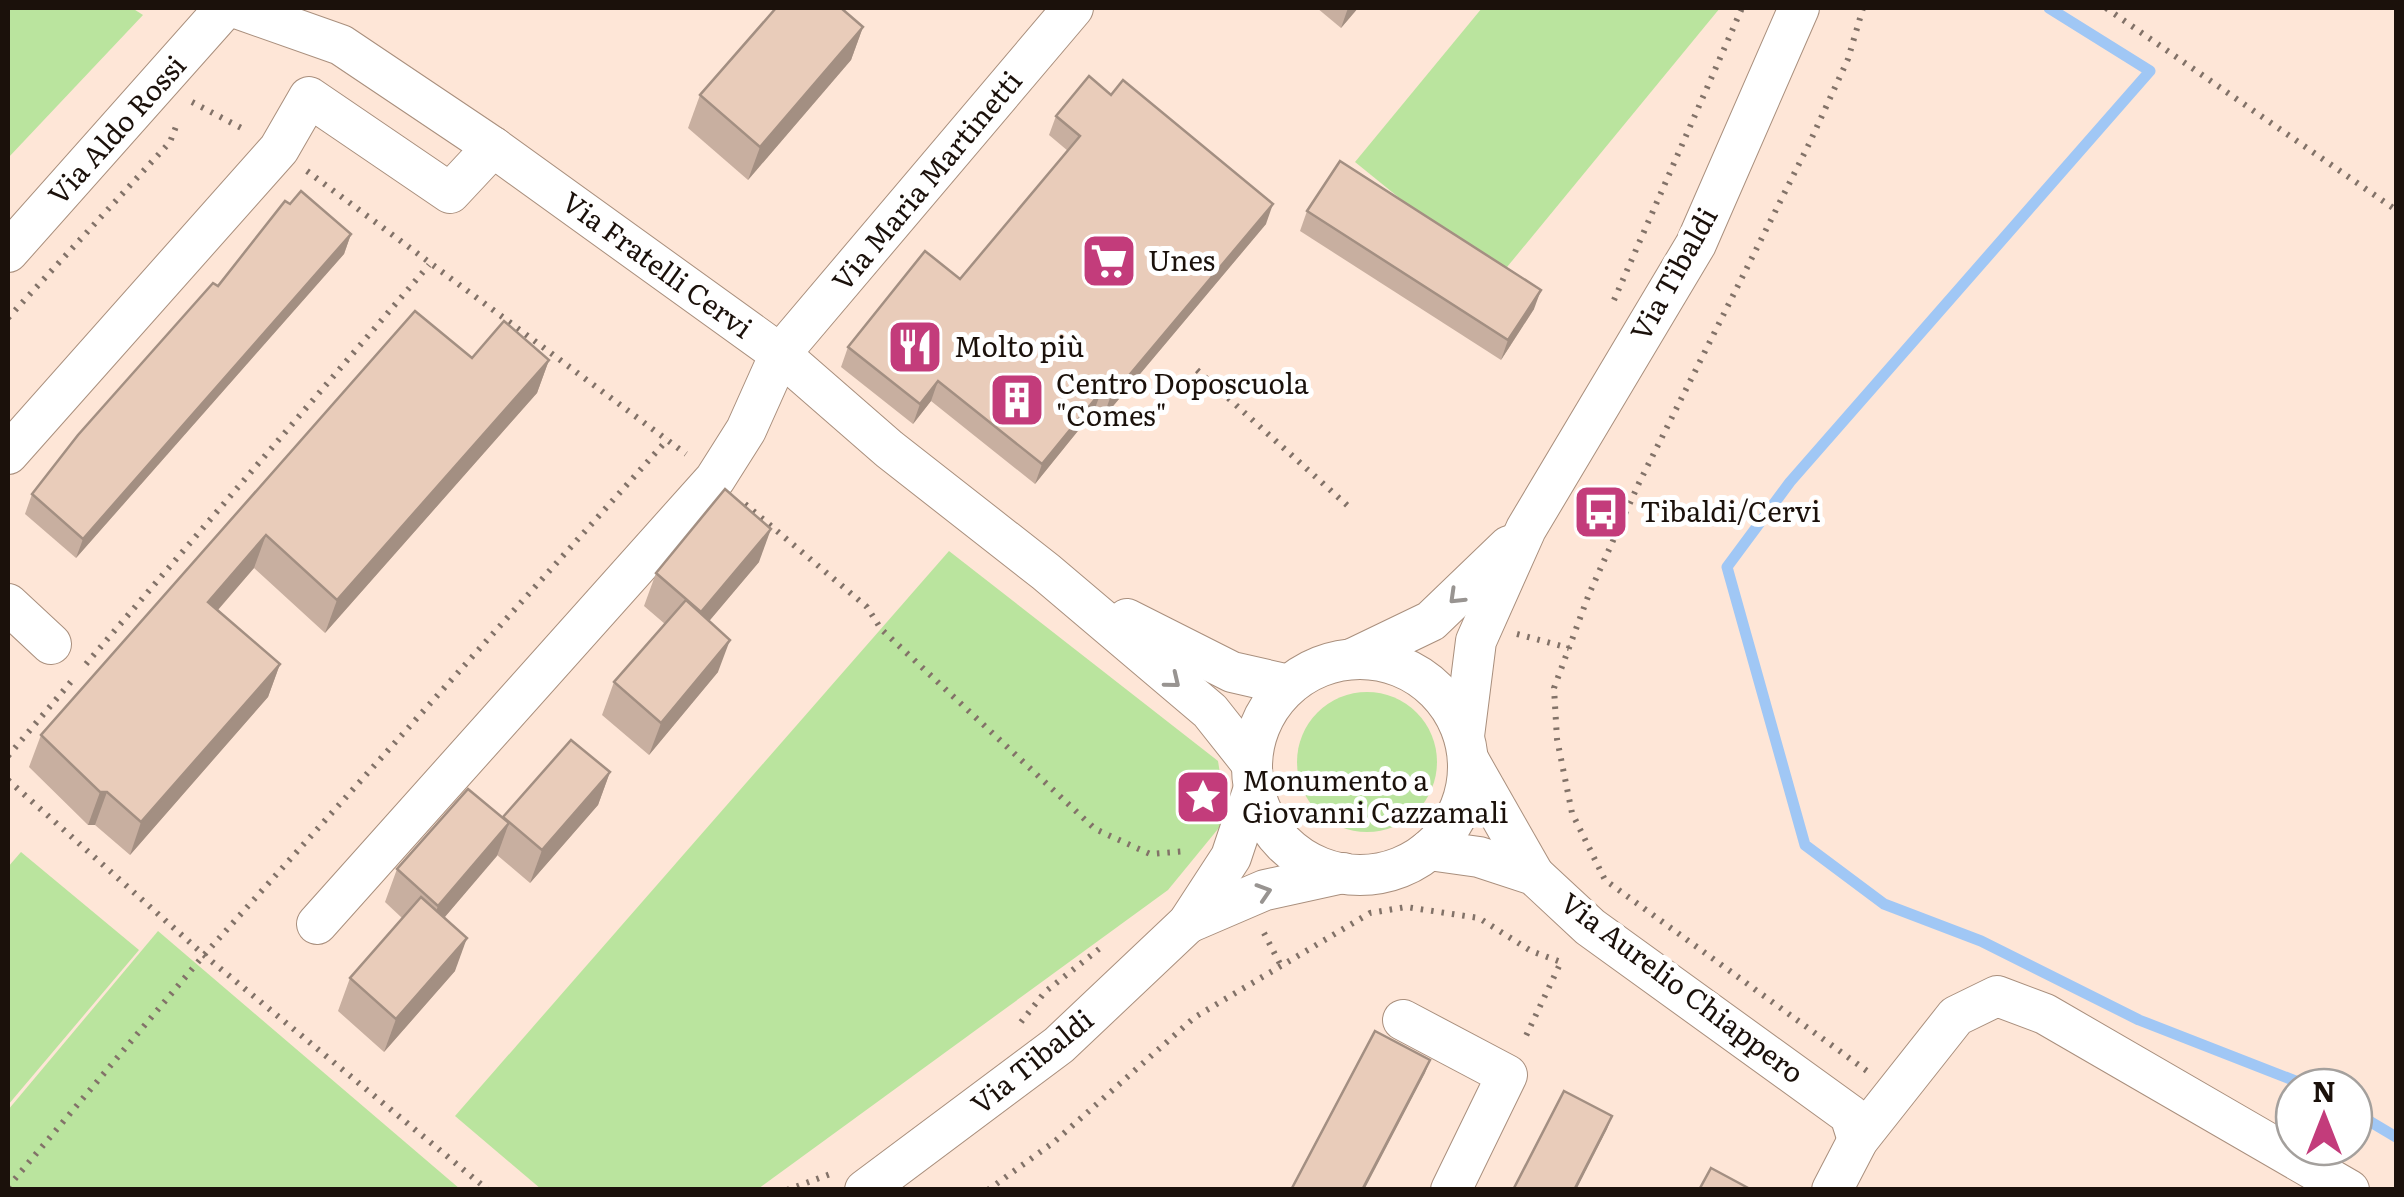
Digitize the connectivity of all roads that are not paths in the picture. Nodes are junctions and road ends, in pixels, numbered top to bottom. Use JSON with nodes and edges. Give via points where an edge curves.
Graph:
{"nodes":[{"id":1,"x":225,"y":8,"type":"edge"},
{"id":2,"x":236,"y":8,"type":"edge"},
{"id":3,"x":1073,"y":8,"type":"edge"},
{"id":4,"x":1798,"y":8,"type":"edge"},
{"id":5,"x":493,"y":147,"type":"junction"},
{"id":6,"x":8,"y":252,"type":"edge"},
{"id":7,"x":780,"y":354,"type":"junction"},
{"id":8,"x":8,"y":454,"type":"edge"},
{"id":9,"x":1526,"y":529,"type":"junction"},
{"id":10,"x":1046,"y":572,"type":"junction"},
{"id":11,"x":8,"y":604,"type":"edge"},
{"id":12,"x":51,"y":644,"type":"dead end"},
{"id":13,"x":1352,"y":659,"type":"junction"},
{"id":14,"x":1289,"y":685,"type":"junction"},
{"id":15,"x":1466,"y":747,"type":"junction"},
{"id":16,"x":1253,"y":776,"type":"junction"},
{"id":17,"x":1428,"y":850,"type":"junction"},
{"id":18,"x":1342,"y":873,"type":"junction"},
{"id":19,"x":1534,"y":874,"type":"junction"},
{"id":20,"x":1188,"y":923,"type":"junction"},
{"id":21,"x":318,"y":924,"type":"dead end"},
{"id":22,"x":1403,"y":1020,"type":"dead end"},
{"id":23,"x":1858,"y":1140,"type":"junction"},
{"id":24,"x":849,"y":1181,"type":"edge"},
{"id":25,"x":1450,"y":1190,"type":"edge"},
{"id":26,"x":1832,"y":1190,"type":"edge"},
{"id":27,"x":2350,"y":1190,"type":"edge"}],
"edges":[{"from":1,"to":6,"type":"street","name":"Via Aldo Rossi"},
{"from":2,"to":5,"type":"street","name":"Via Fratelli Cervi","via":[[341,45]]},
{"from":3,"to":7,"type":"street","name":"Via Maria Martinetti"},
{"from":4,"to":9,"type":"street","name":"Via Tibaldi","via":[[1696,244]]},
{"from":5,"to":7,"type":"street","name":"Via Fratelli Cervi"},
{"from":5,"to":8,"type":"street","via":[[450,192],[309,97],[279,148]]},
{"from":7,"to":10,"type":"street","name":"Via Fratelli Cervi","via":[[889,450]]},
{"from":7,"to":21,"type":"street","name":"Via Maria Martinetti","via":[[715,479]]},
{"from":9,"to":13,"type":"street","name":"Via Tibaldi","one_way":true,"via":[[1431,621]]},
{"from":9,"to":15,"type":"street","name":"Via Tibaldi","via":[[1476,640]]},
{"from":10,"to":14,"type":"street","name":"Via Fratelli Cervi","via":[[1232,672]]},
{"from":10,"to":16,"type":"street","name":"Via Fratelli Cervi","one_way":true,"via":[[1210,711]]},
{"from":11,"to":12,"type":"street"},
{"from":13,"to":14,"type":"street"},
{"from":13,"to":15,"type":"street","via":[[1388,662],[1421,678],[1448,702]]},
{"from":14,"to":16,"type":"street","via":[[1262,720]]},
{"from":15,"to":17,"type":"street","via":[[1460,808]]},
{"from":15,"to":19,"type":"street"},
{"from":16,"to":18,"type":"street","via":[[1271,828],[1285,844]]},
{"from":16,"to":20,"type":"street","name":"Via Tibaldi","via":[[1231,857]]},
{"from":17,"to":18,"type":"street","via":[[1388,871]]},
{"from":17,"to":19,"type":"street","name":"Via Aurelio Chiappero"},
{"from":20,"to":18,"type":"street","name":"Via Tibaldi","one_way":true,"via":[[1264,890]]},
{"from":19,"to":23,"type":"street","name":"Via Aurelio Chiappero","via":[[1590,927],[1850,1116]]},
{"from":20,"to":24,"type":"street","name":"Via Tibaldi","via":[[1059,1045]]},
{"from":22,"to":25,"type":"street","via":[[1507,1075]]},
{"from":23,"to":26,"type":"street"},
{"from":23,"to":27,"type":"street","via":[[1956,1016],[1997,996],[2046,1014]]}]}
